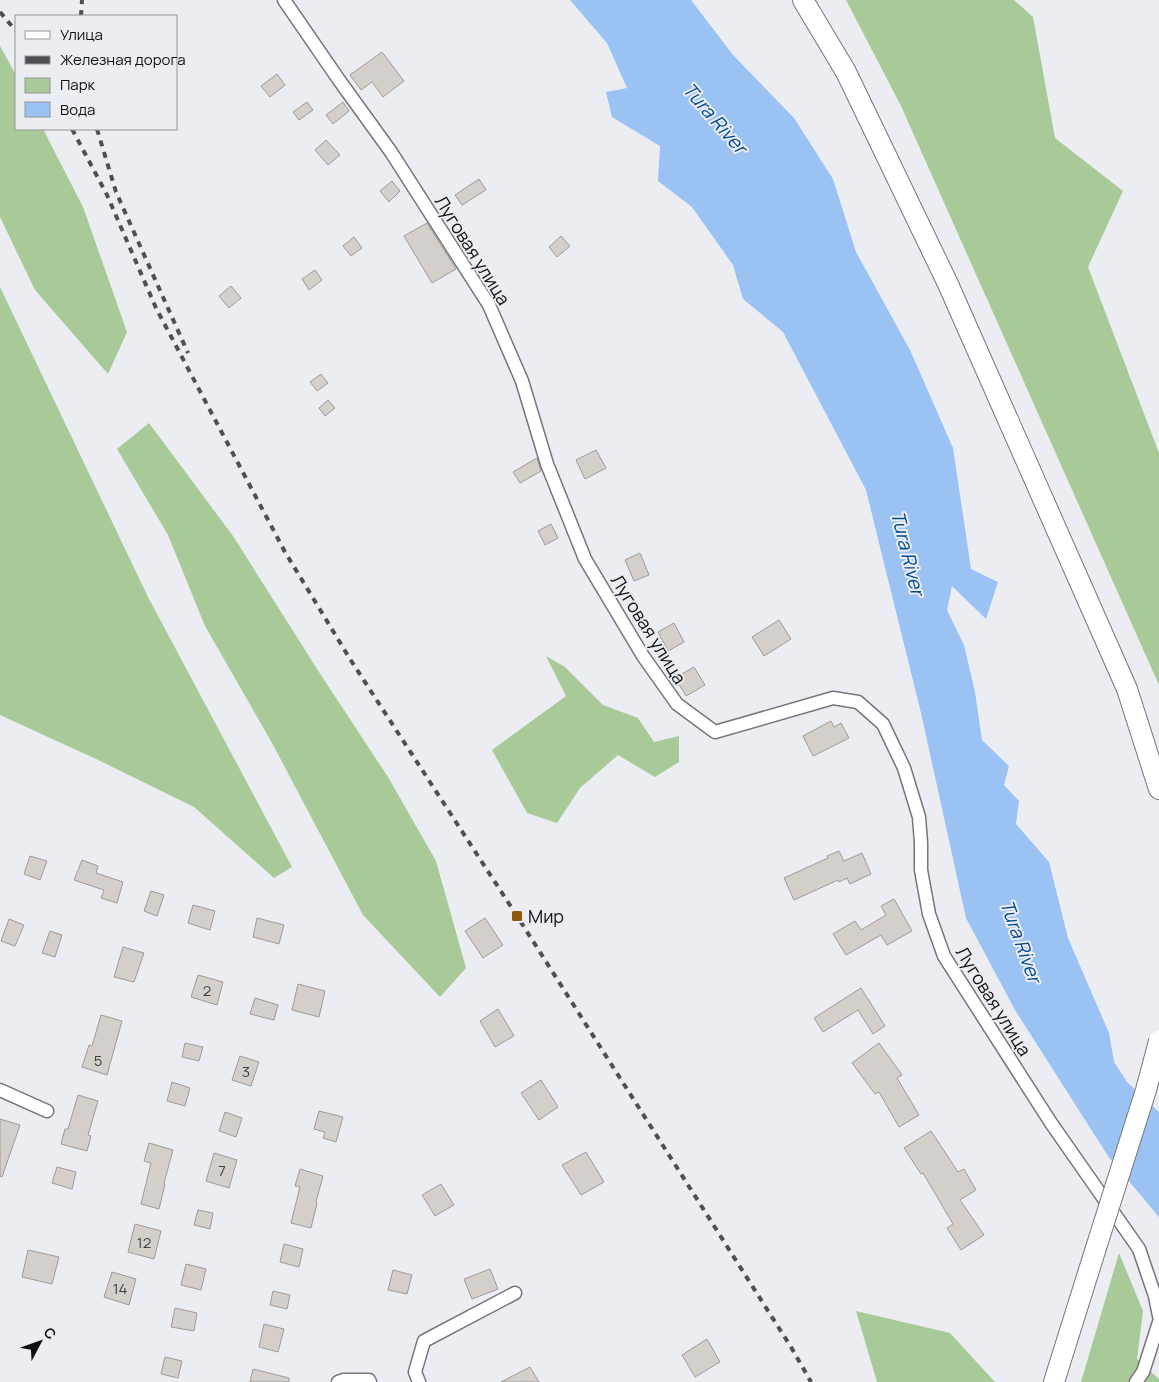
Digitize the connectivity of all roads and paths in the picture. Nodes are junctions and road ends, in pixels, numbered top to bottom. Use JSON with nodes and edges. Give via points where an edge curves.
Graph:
{"nodes":[{"id":1,"x":284,"y":0,"type":"edge"},
{"id":2,"x":803,"y":0,"type":"edge"},
{"id":3,"x":1159,"y":789,"type":"edge"},
{"id":4,"x":1159,"y":1041,"type":"edge"},
{"id":5,"x":0,"y":1090,"type":"edge"},
{"id":6,"x":47,"y":1111,"type":"dead end"},
{"id":7,"x":515,"y":1293,"type":"dead end"},
{"id":8,"x":1159,"y":1316,"type":"edge"},
{"id":9,"x":1159,"y":1322,"type":"edge"},
{"id":10,"x":338,"y":1382,"type":"edge"},
{"id":11,"x":370,"y":1382,"type":"edge"},
{"id":12,"x":419,"y":1382,"type":"edge"},
{"id":13,"x":1054,"y":1382,"type":"edge"},
{"id":14,"x":1136,"y":1382,"type":"edge"}],
"edges":[{"from":1,"to":8,"type":"street","name":"Луговая улица","via":[[391,152],[489,305],[522,381],[547,464],[584,559],[643,656],[677,704],[714,732],[834,698],[858,702],[883,724],[904,768],[919,818],[925,896],[944,956],[1051,1123],[1139,1249]]},
{"from":2,"to":3,"type":"main road","via":[[846,72],[948,284],[1127,689]]},
{"from":4,"to":13,"type":"main road","bridge":true},
{"from":5,"to":6,"type":"street"},
{"from":7,"to":12,"type":"street","via":[[424,1341],[415,1372]]},
{"from":9,"to":14,"type":"street","via":[[1143,1372]]},
{"from":10,"to":11,"type":"street"}]}
